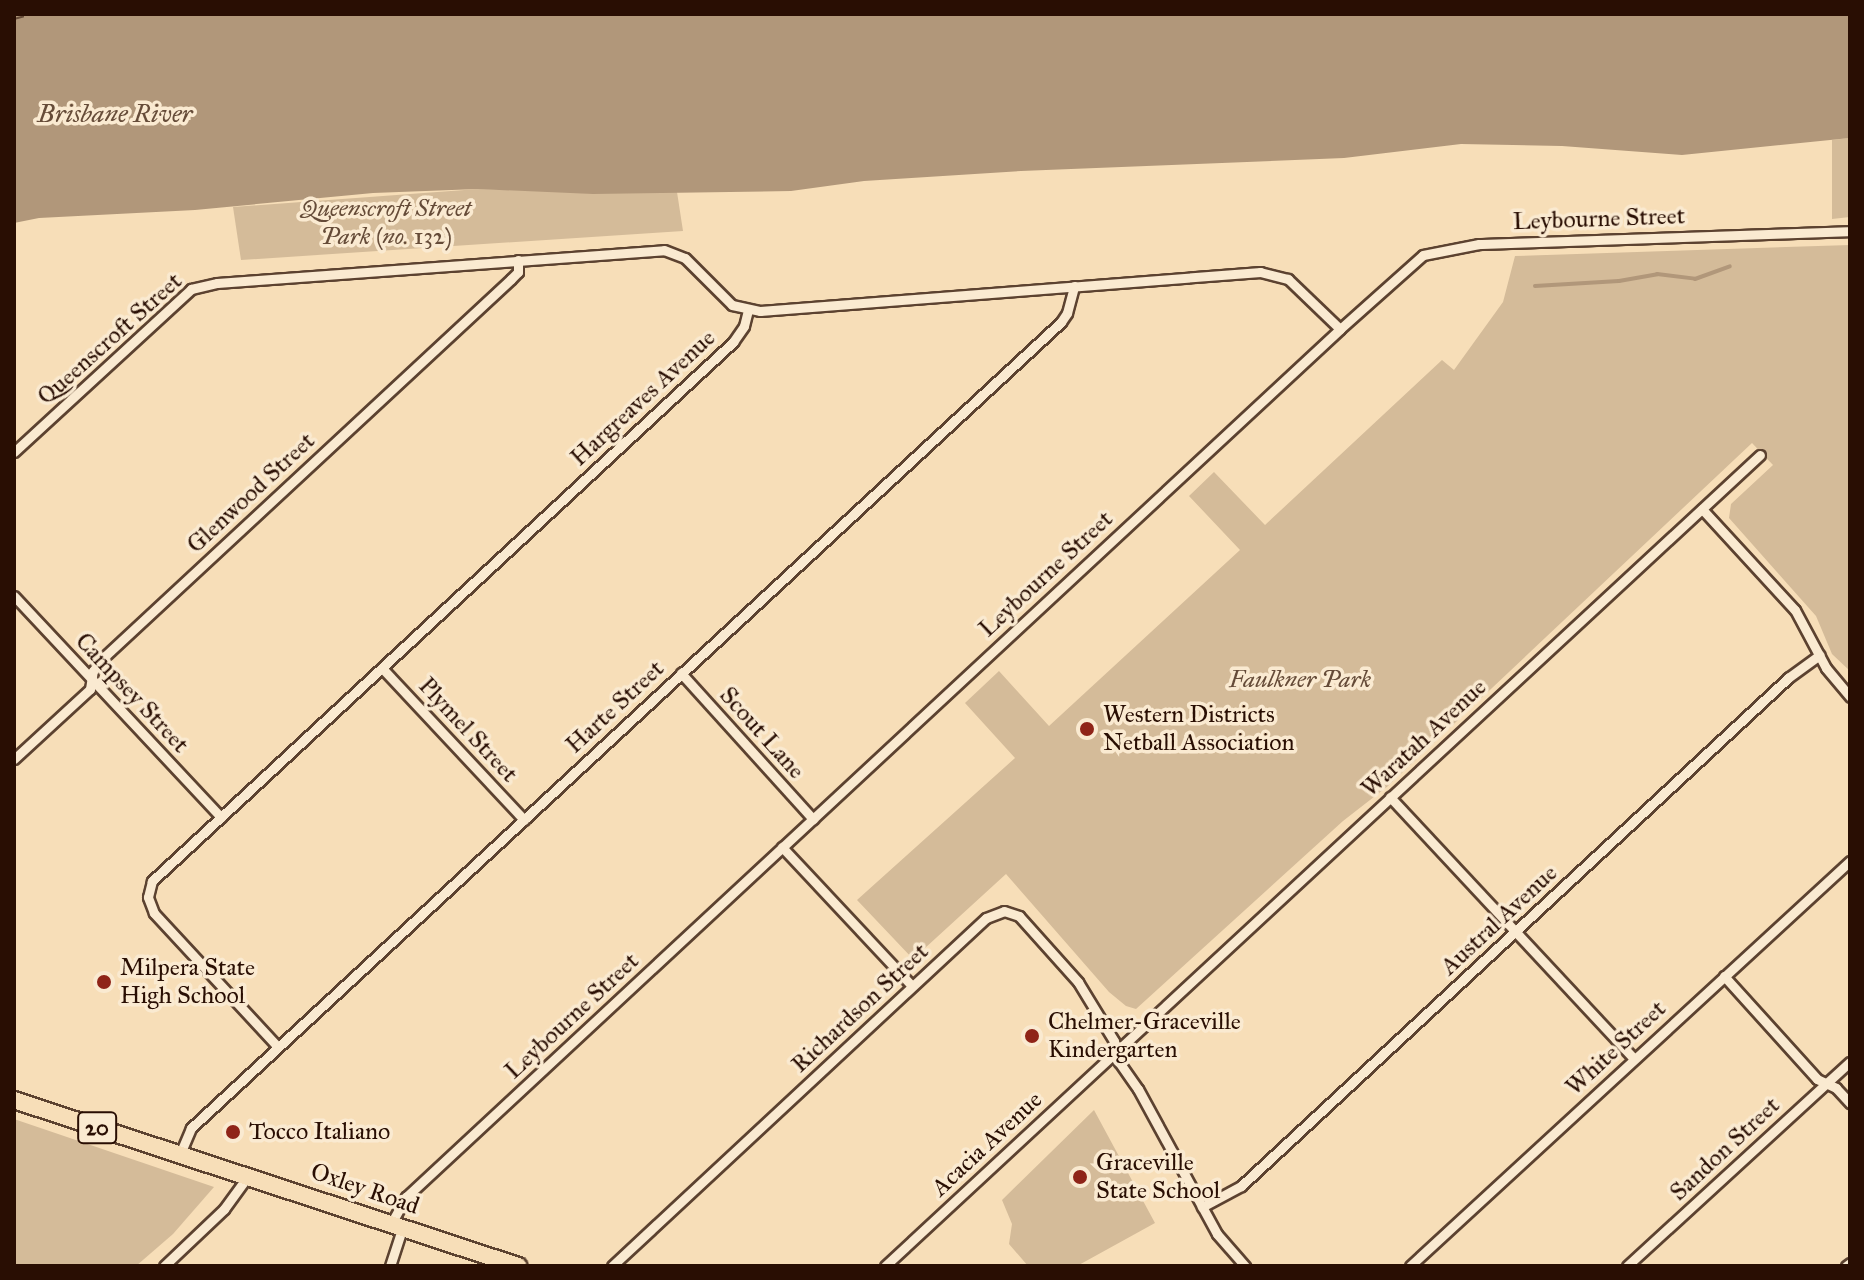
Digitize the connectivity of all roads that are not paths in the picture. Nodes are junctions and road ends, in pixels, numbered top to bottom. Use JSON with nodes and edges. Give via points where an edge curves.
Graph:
{"nodes":[{"id":1,"x":1850,"y":231,"type":"edge"},
{"id":2,"x":518,"y":260,"type":"junction"},
{"id":3,"x":1074,"y":286,"type":"junction"},
{"id":4,"x":748,"y":310,"type":"junction"},
{"id":5,"x":1340,"y":329,"type":"junction"},
{"id":6,"x":14,"y":452,"type":"edge"},
{"id":7,"x":1760,"y":455,"type":"dead end"},
{"id":8,"x":1702,"y":509,"type":"junction"},
{"id":9,"x":14,"y":596,"type":"edge"},
{"id":10,"x":1820,"y":655,"type":"junction"},
{"id":11,"x":382,"y":668,"type":"junction"},
{"id":12,"x":681,"y":673,"type":"junction"},
{"id":13,"x":92,"y":679,"type":"junction"},
{"id":14,"x":1850,"y":697,"type":"edge"},
{"id":15,"x":14,"y":759,"type":"edge"},
{"id":16,"x":1390,"y":797,"type":"junction"},
{"id":17,"x":221,"y":817,"type":"junction"},
{"id":18,"x":813,"y":819,"type":"junction"},
{"id":19,"x":524,"y":820,"type":"junction"},
{"id":20,"x":782,"y":847,"type":"junction"},
{"id":21,"x":1850,"y":861,"type":"edge"},
{"id":22,"x":1515,"y":932,"type":"junction"},
{"id":23,"x":1724,"y":976,"type":"junction"},
{"id":24,"x":912,"y":986,"type":"junction"},
{"id":25,"x":278,"y":1047,"type":"junction"},
{"id":26,"x":1116,"y":1051,"type":"junction"},
{"id":27,"x":1634,"y":1059,"type":"junction"},
{"id":28,"x":1850,"y":1062,"type":"edge"},
{"id":29,"x":1827,"y":1083,"type":"junction"},
{"id":30,"x":14,"y":1100,"type":"edge"},
{"id":31,"x":1850,"y":1103,"type":"edge"},
{"id":32,"x":180,"y":1154,"type":"junction"},
{"id":33,"x":249,"y":1175,"type":"junction"},
{"id":34,"x":1202,"y":1207,"type":"junction"},
{"id":35,"x":398,"y":1224,"type":"junction"},
{"id":36,"x":164,"y":1266,"type":"edge"},
{"id":37,"x":390,"y":1266,"type":"edge"},
{"id":38,"x":518,"y":1266,"type":"edge"},
{"id":39,"x":612,"y":1266,"type":"edge"},
{"id":40,"x":885,"y":1266,"type":"edge"},
{"id":41,"x":1245,"y":1266,"type":"edge"},
{"id":42,"x":1410,"y":1266,"type":"edge"},
{"id":43,"x":1627,"y":1266,"type":"edge"}],
"edges":[{"from":1,"to":5,"type":"street","name":"Leybourne Street","via":[[1445,248],[1419,258]]},
{"from":2,"to":4,"type":"street","name":"Queenscroft Street","via":[[671,251],[685,258],[727,301]]},
{"from":2,"to":6,"type":"street","name":"Queenscroft Street","via":[[195,287]]},
{"from":2,"to":13,"type":"street","name":"Glenwood Street","via":[[518,272],[511,279],[100,661]]},
{"from":3,"to":4,"type":"street"},
{"from":3,"to":5,"type":"street","via":[[1273,273],[1294,284]]},
{"from":3,"to":12,"type":"street","name":"Harte Street","via":[[1061,322]]},
{"from":4,"to":11,"type":"street","name":"Hargreaves Avenue","via":[[733,342]]},
{"from":5,"to":18,"type":"street","name":"Leybourne Street"},
{"from":7,"to":8,"type":"street","name":"Waratah Avenue"},
{"from":8,"to":10,"type":"street","via":[[1795,610]]},
{"from":8,"to":16,"type":"street","name":"Waratah Avenue"},
{"from":9,"to":13,"type":"street","name":"Campsey Street"},
{"from":10,"to":14,"type":"street"},
{"from":10,"to":22,"type":"street","name":"Austral Avenue","via":[[1788,678]]},
{"from":11,"to":17,"type":"street","name":"Hargreaves Avenue"},
{"from":11,"to":19,"type":"street","name":"Plymel Street"},
{"from":12,"to":18,"type":"street","name":"Scout Lane"},
{"from":12,"to":19,"type":"street","name":"Harte Street"},
{"from":13,"to":15,"type":"street","name":"Glenwood Street","via":[[90,689]]},
{"from":13,"to":17,"type":"street","name":"Campsey Street"},
{"from":16,"to":22,"type":"street"},
{"from":16,"to":26,"type":"street","name":"Waratah Avenue"},
{"from":17,"to":25,"type":"street","name":"Hargreaves Avenue","via":[[157,876],[148,897],[154,913]]},
{"from":18,"to":20,"type":"street","name":"Leybourne Street"},
{"from":19,"to":25,"type":"street","name":"Harte Street"},
{"from":20,"to":24,"type":"street"},
{"from":20,"to":35,"type":"street","name":"Leybourne Street","via":[[406,1197]]},
{"from":21,"to":23,"type":"street","name":"White Street"},
{"from":22,"to":27,"type":"street"},
{"from":22,"to":34,"type":"street","name":"Austral Avenue","via":[[1241,1186]]},
{"from":23,"to":27,"type":"street","name":"White Street"},
{"from":23,"to":29,"type":"street","via":[[1817,1079]]},
{"from":24,"to":26,"type":"street","name":"Richardson Street","via":[[986,918],[1009,912],[1019,916],[1071,974]]},
{"from":24,"to":39,"type":"street","name":"Richardson Street"},
{"from":25,"to":32,"type":"street","name":"Harte Street","via":[[188,1132]]},
{"from":26,"to":34,"type":"street"},
{"from":26,"to":40,"type":"street","name":"Acacia Avenue"},
{"from":27,"to":42,"type":"street","name":"White Street"},
{"from":28,"to":29,"type":"street","name":"Sandon Street"},
{"from":29,"to":31,"type":"street"},
{"from":29,"to":43,"type":"street","name":"Sandon Street"},
{"from":30,"to":32,"type":"main road","name":"Oxley Road","number":"20"},
{"from":32,"to":33,"type":"main road","name":"Oxley Road","number":"20"},
{"from":33,"to":35,"type":"main road","name":"Oxley Road","number":"20"},
{"from":33,"to":36,"type":"street","via":[[233,1199]]},
{"from":34,"to":41,"type":"street"},
{"from":35,"to":37,"type":"street","name":"Leybourne Street"},
{"from":35,"to":38,"type":"main road","name":"Oxley Road","number":"20"}]}
